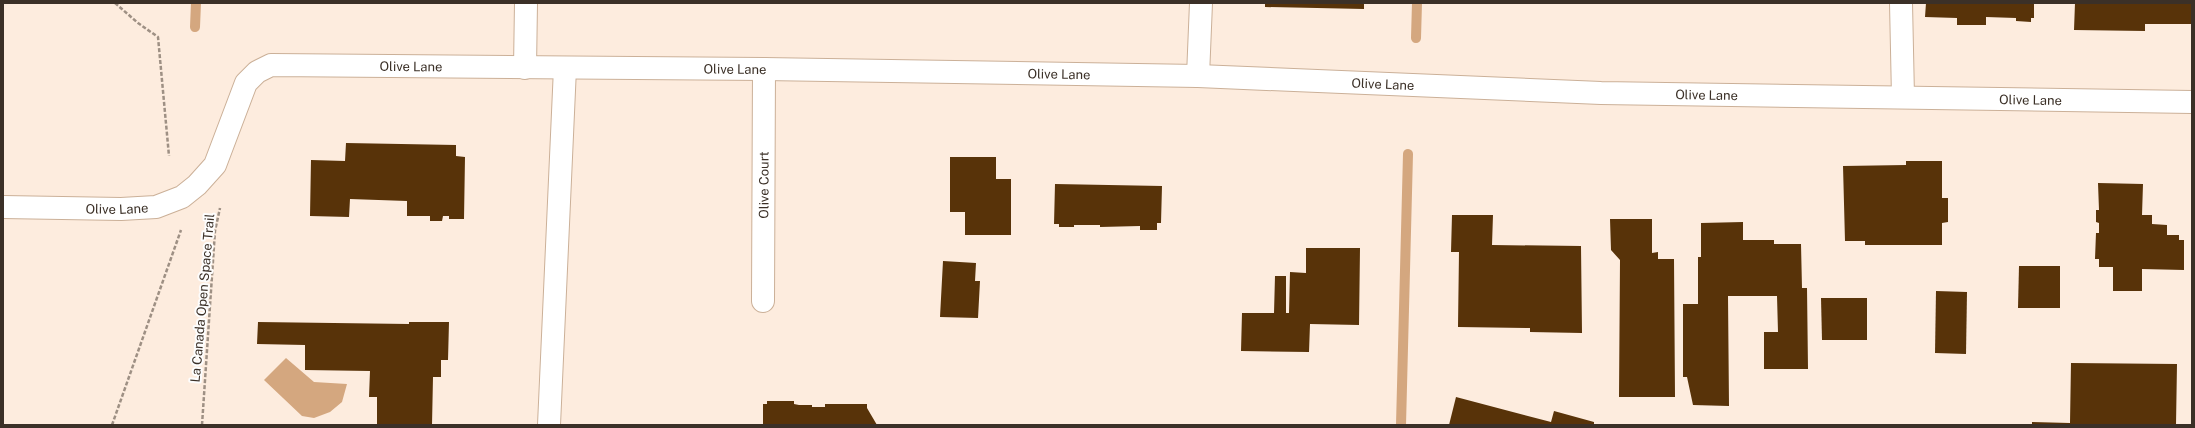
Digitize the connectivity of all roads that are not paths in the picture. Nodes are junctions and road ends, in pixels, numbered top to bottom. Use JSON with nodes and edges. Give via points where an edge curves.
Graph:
{"nodes":[{"id":1,"x":526,"y":3,"type":"edge"},
{"id":2,"x":1201,"y":3,"type":"edge"},
{"id":3,"x":1902,"y":3,"type":"edge"},
{"id":4,"x":525,"y":68,"type":"junction"},
{"id":5,"x":565,"y":68,"type":"junction"},
{"id":6,"x":764,"y":69,"type":"junction"},
{"id":7,"x":1198,"y":76,"type":"junction"},
{"id":8,"x":1903,"y":97,"type":"junction"},
{"id":9,"x":2192,"y":102,"type":"edge"},
{"id":10,"x":3,"y":207,"type":"edge"},
{"id":11,"x":763,"y":301,"type":"dead end"},
{"id":12,"x":549,"y":425,"type":"edge"}],
"edges":[{"from":1,"to":4,"type":"street"},
{"from":2,"to":7,"type":"street"},
{"from":3,"to":8,"type":"street"},
{"from":4,"to":5,"type":"street","name":"Olive Lane"},
{"from":4,"to":10,"type":"street","name":"Olive Lane","via":[[271,65],[257,72],[246,83],[215,165],[182,197],[156,207],[121,209]]},
{"from":5,"to":6,"type":"street","name":"Olive Lane"},
{"from":5,"to":12,"type":"street"},
{"from":6,"to":7,"type":"street","name":"Olive Lane"},
{"from":6,"to":11,"type":"street","name":"Olive Court"},
{"from":7,"to":8,"type":"street","name":"Olive Lane","via":[[1601,93]]},
{"from":8,"to":9,"type":"street","name":"Olive Lane"}]}
